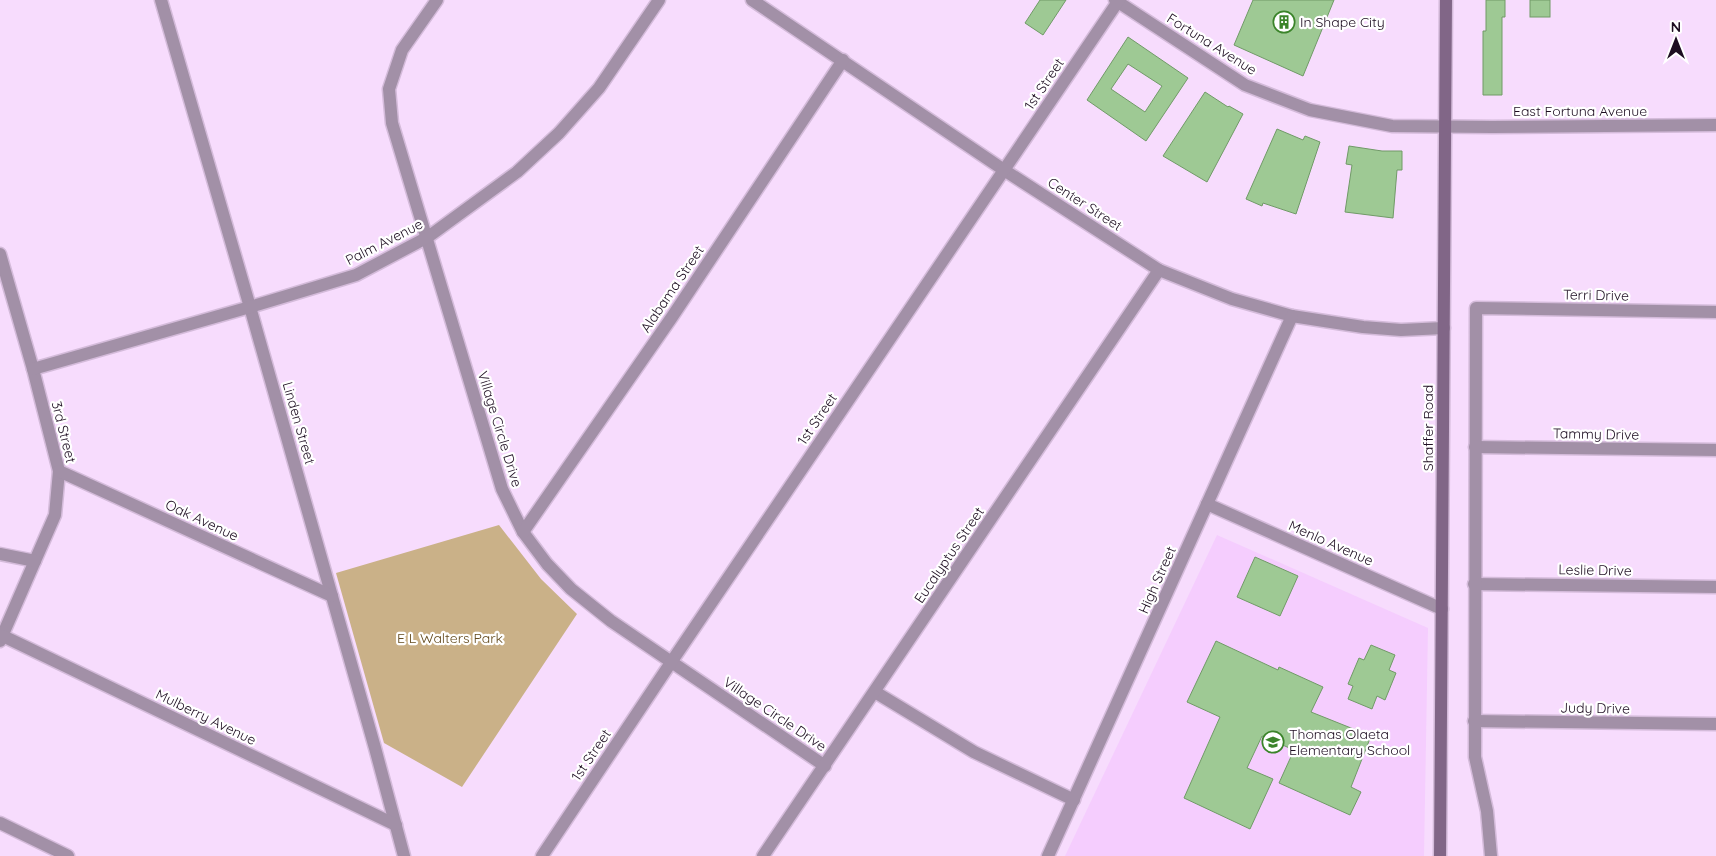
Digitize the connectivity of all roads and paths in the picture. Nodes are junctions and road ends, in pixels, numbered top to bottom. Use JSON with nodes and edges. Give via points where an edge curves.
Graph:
{"nodes":[{"id":1,"x":161,"y":0,"type":"edge"},
{"id":2,"x":437,"y":0,"type":"edge"},
{"id":3,"x":659,"y":0,"type":"edge"},
{"id":4,"x":752,"y":0,"type":"edge"},
{"id":5,"x":1446,"y":0,"type":"edge"},
{"id":6,"x":1117,"y":1,"type":"edge"},
{"id":7,"x":843,"y":60,"type":"junction"},
{"id":8,"x":1716,"y":125,"type":"edge"},
{"id":9,"x":1445,"y":126,"type":"junction"},
{"id":10,"x":1004,"y":170,"type":"junction"},
{"id":11,"x":428,"y":237,"type":"junction"},
{"id":12,"x":0,"y":254,"type":"edge"},
{"id":13,"x":1159,"y":270,"type":"junction"},
{"id":14,"x":250,"y":307,"type":"junction"},
{"id":15,"x":1716,"y":312,"type":"edge"},
{"id":16,"x":1292,"y":316,"type":"junction"},
{"id":17,"x":1444,"y":328,"type":"junction"},
{"id":18,"x":33,"y":369,"type":"junction"},
{"id":19,"x":1475,"y":447,"type":"junction"},
{"id":20,"x":1716,"y":450,"type":"edge"},
{"id":21,"x":59,"y":471,"type":"junction"},
{"id":22,"x":1207,"y":504,"type":"junction"},
{"id":23,"x":523,"y":532,"type":"junction"},
{"id":24,"x":0,"y":554,"type":"edge"},
{"id":25,"x":35,"y":561,"type":"junction"},
{"id":26,"x":1474,"y":584,"type":"junction"},
{"id":27,"x":1716,"y":587,"type":"edge"},
{"id":28,"x":332,"y":596,"type":"junction"},
{"id":29,"x":1442,"y":610,"type":"junction"},
{"id":30,"x":1,"y":638,"type":"edge"},
{"id":31,"x":672,"y":661,"type":"junction"},
{"id":32,"x":875,"y":692,"type":"junction"},
{"id":33,"x":1474,"y":721,"type":"junction"},
{"id":34,"x":1716,"y":724,"type":"edge"},
{"id":35,"x":825,"y":766,"type":"junction"},
{"id":36,"x":1074,"y":800,"type":"junction"},
{"id":37,"x":0,"y":823,"type":"edge"},
{"id":38,"x":396,"y":825,"type":"junction"},
{"id":39,"x":68,"y":856,"type":"edge"},
{"id":40,"x":404,"y":856,"type":"edge"},
{"id":41,"x":542,"y":856,"type":"edge"},
{"id":42,"x":763,"y":856,"type":"edge"},
{"id":43,"x":1048,"y":856,"type":"edge"},
{"id":44,"x":1440,"y":856,"type":"edge"},
{"id":45,"x":1491,"y":856,"type":"edge"}],
"edges":[{"from":1,"to":14,"type":"street","name":"Linden Street"},
{"from":2,"to":11,"type":"street","name":"Village Circle Drive","via":[[402,50],[389,89],[392,123]]},
{"from":3,"to":11,"type":"street","name":"Palm Avenue","via":[[598,88],[559,133],[517,172]]},
{"from":4,"to":7,"type":"street","name":"Center Street"},
{"from":5,"to":9,"type":"main road","name":"Shaffer Road"},
{"from":6,"to":9,"type":"street","name":"Fortuna Avenue","via":[[1245,85],[1310,110],[1392,126]]},
{"from":6,"to":10,"type":"street","name":"1st Street"},
{"from":7,"to":10,"type":"street","name":"Center Street"},
{"from":7,"to":23,"type":"street","name":"Alabama Street","via":[[672,317]]},
{"from":8,"to":9,"type":"street","name":"East Fortuna Avenue"},
{"from":9,"to":17,"type":"main road","name":"Shaffer Road"},
{"from":10,"to":13,"type":"street","name":"Center Street"},
{"from":10,"to":31,"type":"street","name":"1st Street"},
{"from":11,"to":14,"type":"street","name":"Palm Avenue","via":[[356,275]]},
{"from":11,"to":23,"type":"street","name":"Village Circle Drive","via":[[502,489]]},
{"from":12,"to":18,"type":"street","name":"3rd Street"},
{"from":13,"to":16,"type":"street","name":"Center Street","via":[[1232,299]]},
{"from":13,"to":32,"type":"street","name":"Eucalyptus Street"},
{"from":14,"to":18,"type":"street","name":"Palm Avenue"},
{"from":14,"to":28,"type":"street","name":"Linden Street"},
{"from":15,"to":19,"type":"street","name":"Terri Drive","via":[[1476,308]]},
{"from":16,"to":17,"type":"street","name":"Center Street","via":[[1363,327],[1401,330]]},
{"from":16,"to":22,"type":"street","name":"High Street"},
{"from":17,"to":29,"type":"main road","name":"Shaffer Road"},
{"from":18,"to":21,"type":"street","name":"3rd Street"},
{"from":19,"to":20,"type":"street","name":"Tammy Drive"},
{"from":19,"to":26,"type":"street"},
{"from":21,"to":25,"type":"street","name":"3rd Street","via":[[55,515]]},
{"from":21,"to":28,"type":"street","name":"Oak Avenue"},
{"from":22,"to":29,"type":"street","name":"Menlo Avenue"},
{"from":22,"to":36,"type":"street","name":"High Street"},
{"from":23,"to":31,"type":"street","name":"Village Circle Drive","via":[[571,589],[611,621]]},
{"from":24,"to":25,"type":"street"},
{"from":25,"to":30,"type":"street","name":"3rd Street"},
{"from":26,"to":27,"type":"street","name":"Leslie Drive"},
{"from":26,"to":33,"type":"street"},
{"from":28,"to":38,"type":"street","name":"Linden Street"},
{"from":29,"to":44,"type":"main road","name":"Shaffer Road"},
{"from":30,"to":38,"type":"street","name":"Mulberry Avenue"},
{"from":31,"to":35,"type":"street","name":"Village Circle Drive"},
{"from":31,"to":41,"type":"street","name":"1st Street"},
{"from":32,"to":35,"type":"street","name":"Eucalyptus Street"},
{"from":32,"to":36,"type":"street","via":[[974,752]]},
{"from":33,"to":34,"type":"street","name":"Judy Drive"},
{"from":33,"to":45,"type":"street","via":[[1475,757],[1487,811]]},
{"from":35,"to":42,"type":"street","name":"Eucalyptus Street"},
{"from":36,"to":43,"type":"street","name":"High Street"},
{"from":37,"to":39,"type":"street"},
{"from":38,"to":40,"type":"street","name":"Linden Street"}]}
